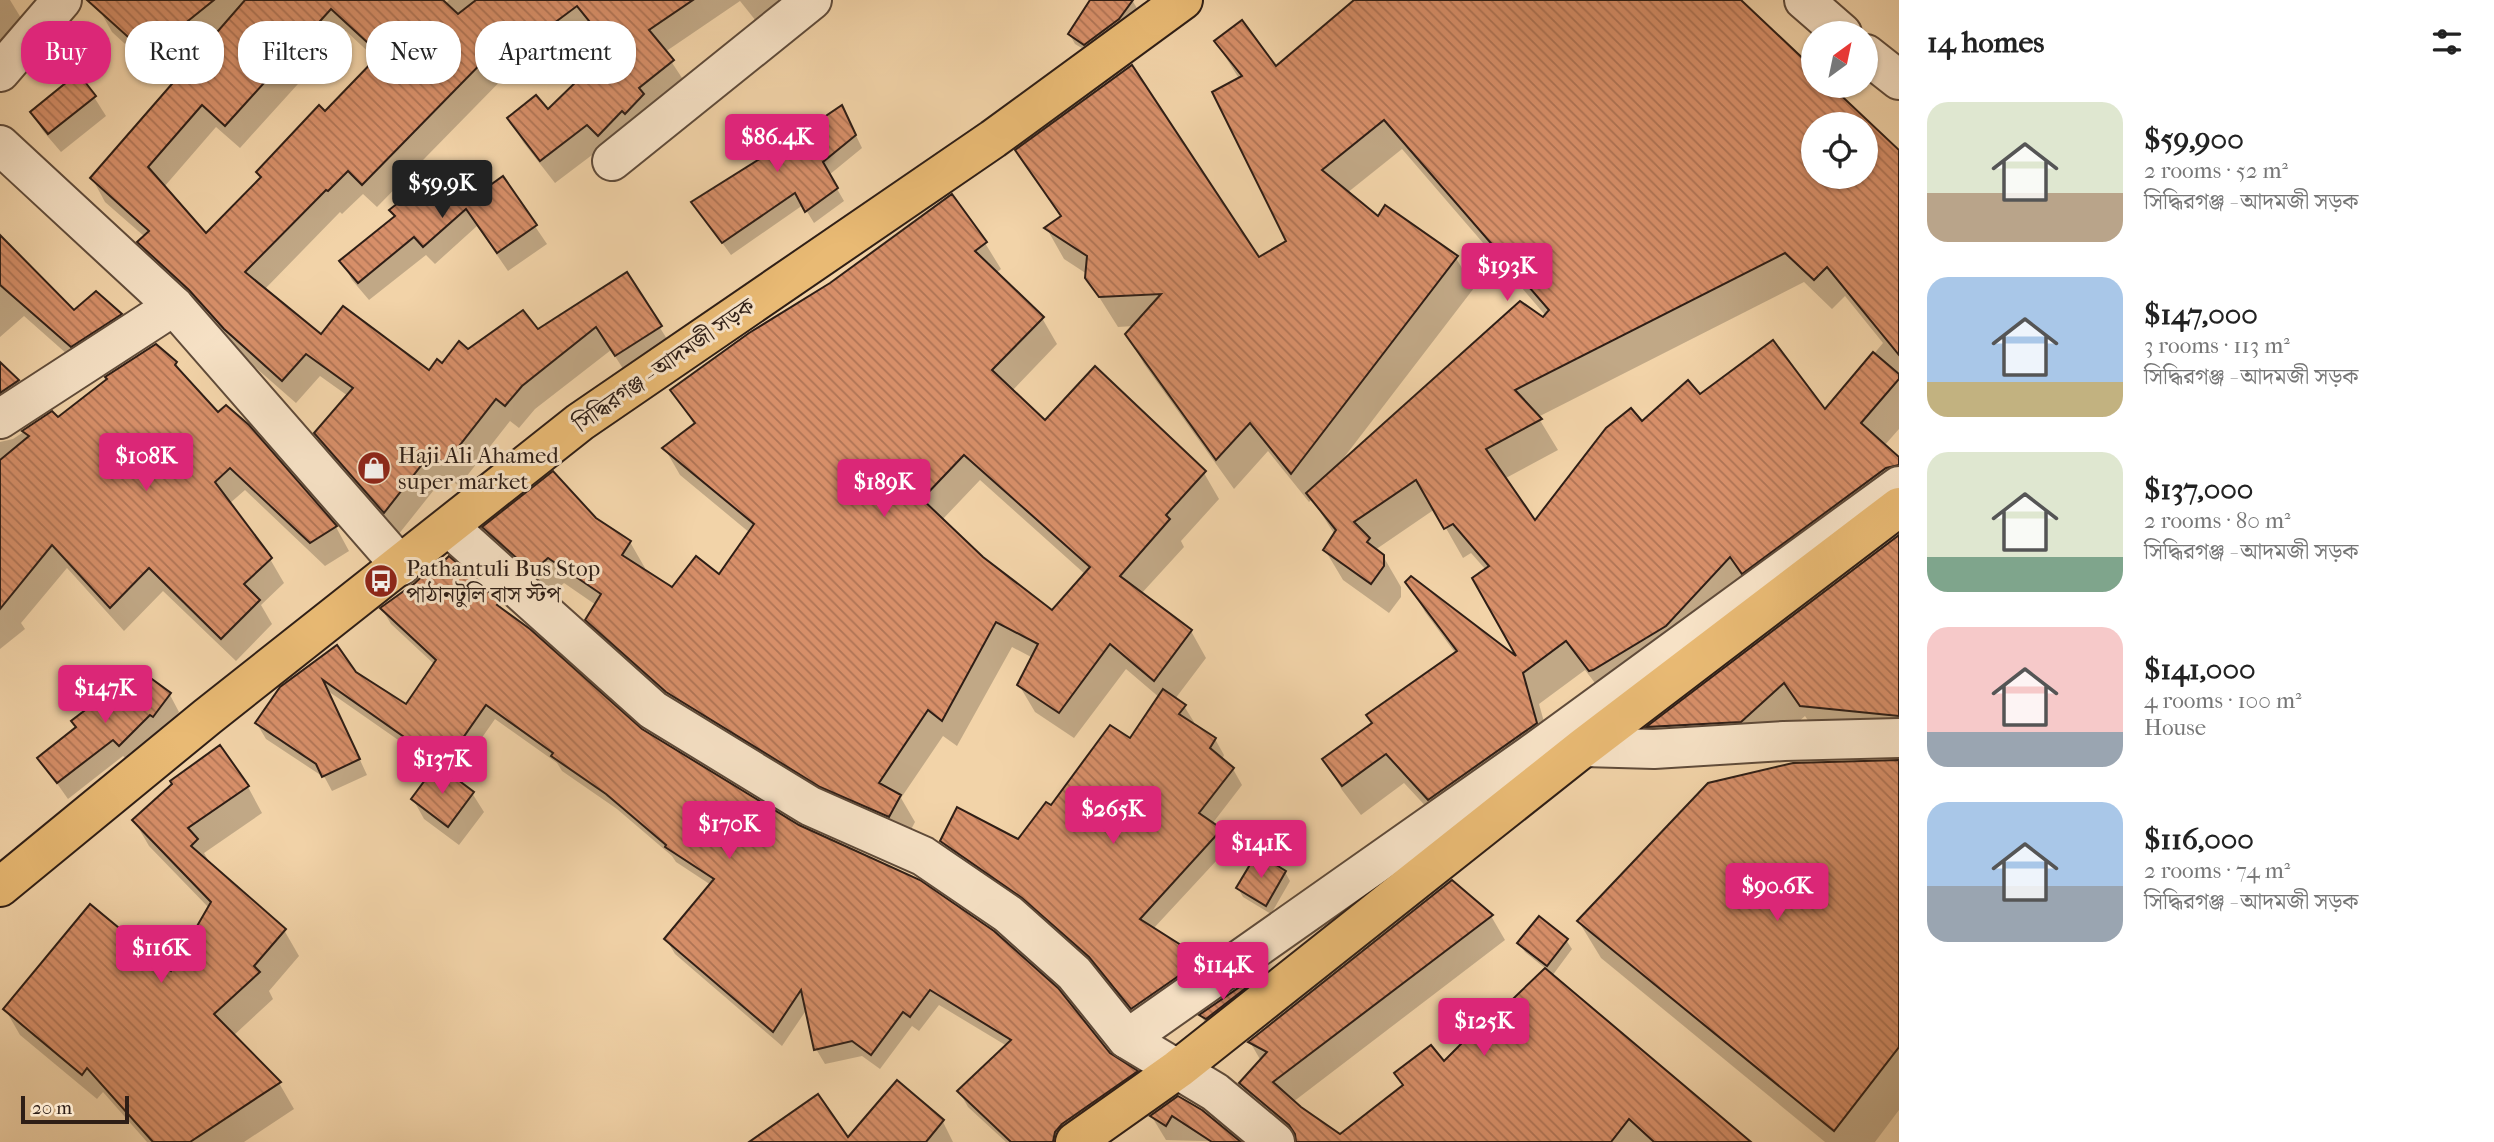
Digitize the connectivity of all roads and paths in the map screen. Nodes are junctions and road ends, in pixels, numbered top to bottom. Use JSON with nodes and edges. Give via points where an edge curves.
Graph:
{"nodes":[{"id":1,"x":62,"y":0,"type":"edge"},
{"id":2,"x":812,"y":0,"type":"edge"},
{"id":3,"x":1183,"y":0,"type":"edge"},
{"id":4,"x":1804,"y":0,"type":"edge"},
{"id":5,"x":1828,"y":21,"type":"edge"},
{"id":6,"x":1878,"y":63,"type":"edge"},
{"id":7,"x":0,"y":72,"type":"edge"},
{"id":8,"x":1899,"y":80,"type":"edge"},
{"id":9,"x":0,"y":145,"type":"edge"},
{"id":10,"x":612,"y":161,"type":"dead end"},
{"id":11,"x":174,"y":306,"type":"junction"},
{"id":12,"x":0,"y":419,"type":"edge"},
{"id":13,"x":1899,"y":485,"type":"edge"},
{"id":14,"x":1899,"y":507,"type":"edge"},
{"id":15,"x":449,"y":527,"type":"junction"},
{"id":16,"x":401,"y":566,"type":"junction"},
{"id":17,"x":1899,"y":738,"type":"edge"},
{"id":18,"x":1584,"y":747,"type":"junction"},
{"id":19,"x":0,"y":887,"type":"edge"},
{"id":20,"x":1127,"y":1039,"type":"junction"},
{"id":21,"x":1178,"y":1069,"type":"junction"},
{"id":22,"x":1075,"y":1142,"type":"edge"},
{"id":23,"x":1275,"y":1142,"type":"edge"}],
"edges":[{"from":1,"to":7,"type":"street"},
{"from":2,"to":10,"type":"street"},
{"from":3,"to":15,"type":"main road","name":"সিদ্ধিরগঞ্জ - আদমজী সড়ক","via":[[993,139],[580,422]]},
{"from":4,"to":5,"type":"street"},
{"from":6,"to":8,"type":"street"},
{"from":9,"to":11,"type":"street"},
{"from":11,"to":12,"type":"street"},
{"from":11,"to":16,"type":"street"},
{"from":13,"to":20,"type":"street","via":[[1529,756]]},
{"from":14,"to":18,"type":"main road"},
{"from":15,"to":16,"type":"main road","name":"সিদ্ধিরগঞ্জ - আদমজী সড়ক"},
{"from":15,"to":20,"type":"street","via":[[653,710],[810,806],[923,856],[1009,914],[1074,973]]},
{"from":16,"to":19,"type":"main road","name":"সিদ্ধিরগঞ্জ - আদমজী সড়ক"},
{"from":17,"to":18,"type":"street","via":[[1654,749]]},
{"from":18,"to":21,"type":"main road"},
{"from":20,"to":21,"type":"street"},
{"from":21,"to":22,"type":"main road"},
{"from":21,"to":23,"type":"street","via":[[1215,1092]]}]}
